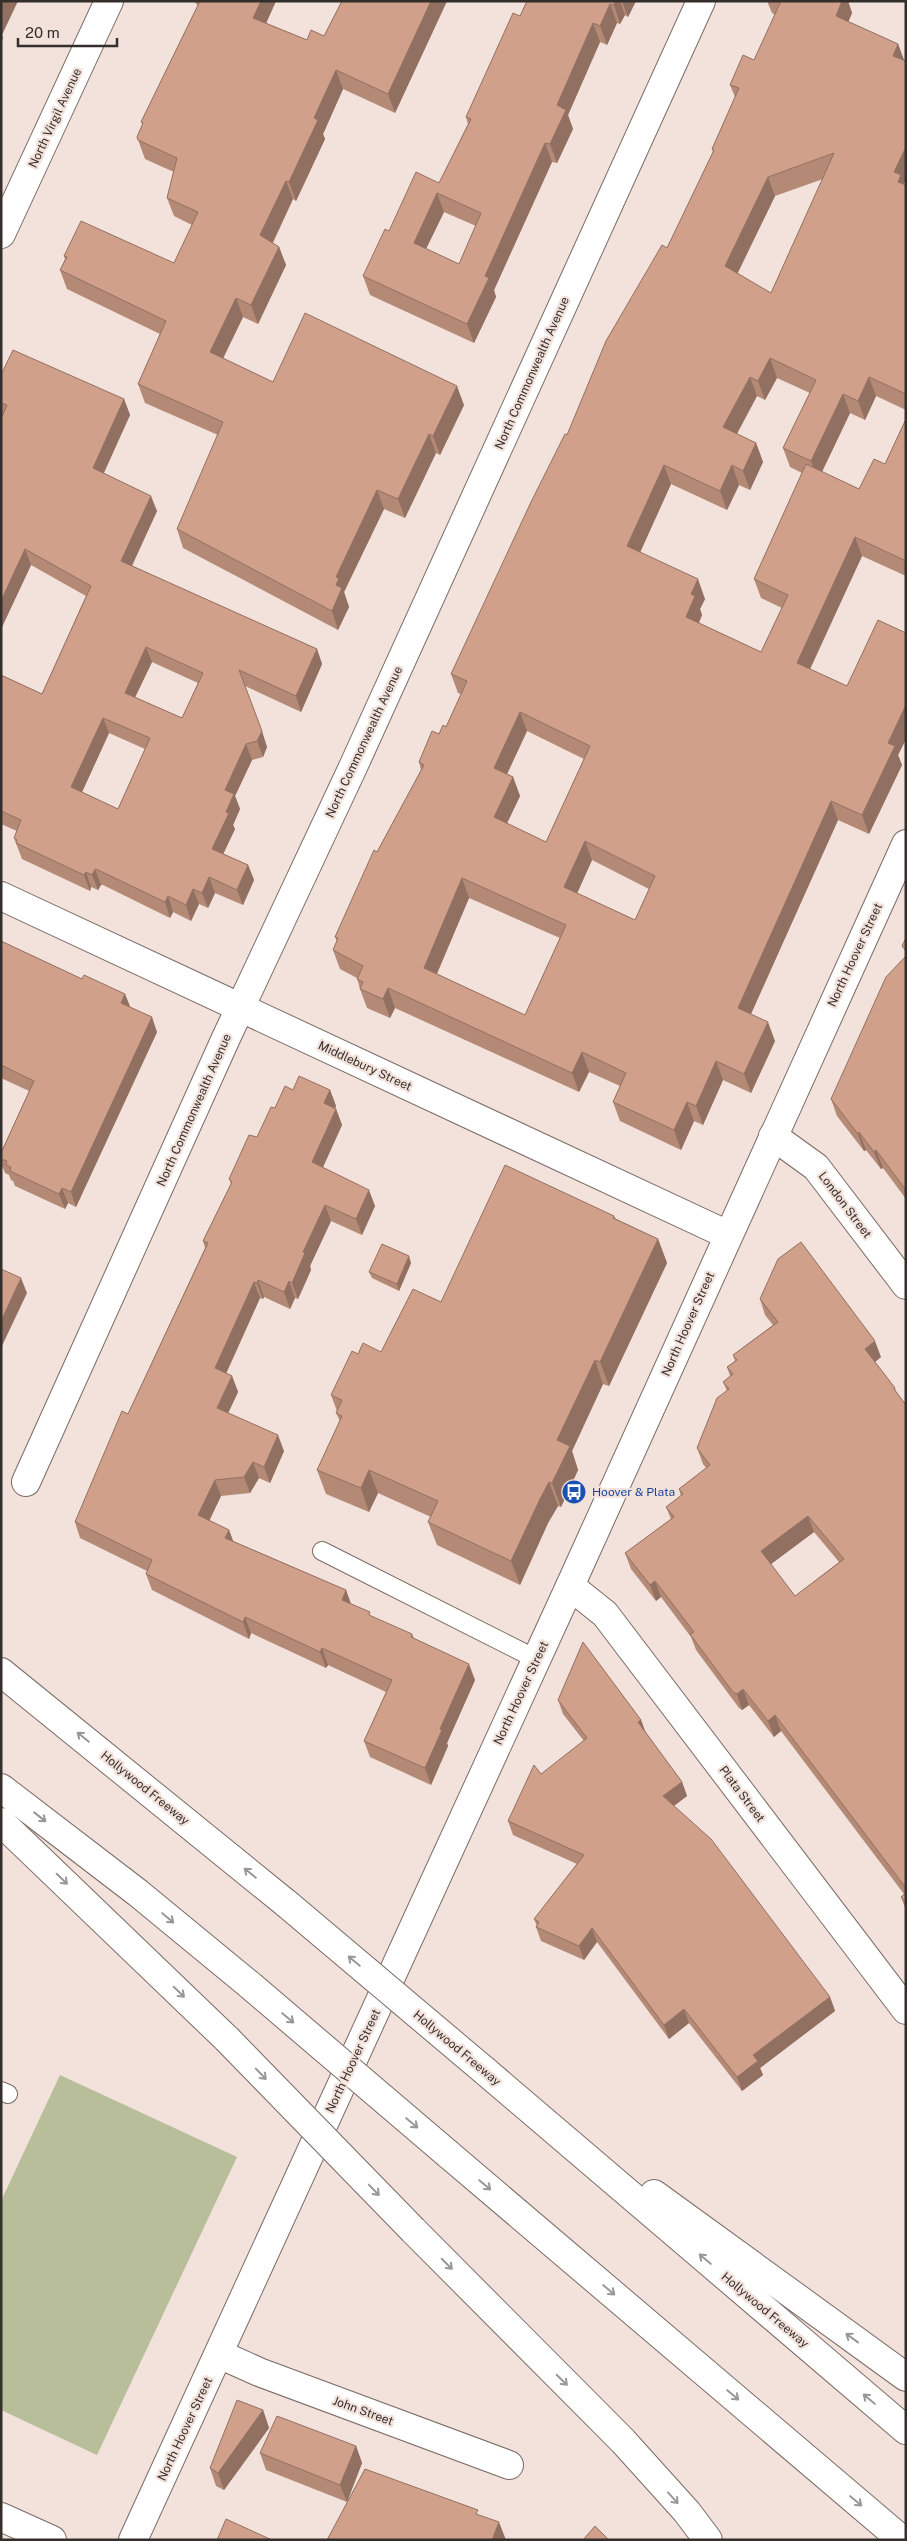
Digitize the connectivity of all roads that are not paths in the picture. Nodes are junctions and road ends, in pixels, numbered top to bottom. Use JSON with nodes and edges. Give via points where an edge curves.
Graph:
{"nodes":[{"id":1,"x":110,"y":1,"type":"edge"},
{"id":2,"x":701,"y":1,"type":"edge"},
{"id":3,"x":1,"y":234,"type":"edge"},
{"id":4,"x":906,"y":844,"type":"edge"},
{"id":5,"x":1,"y":896,"type":"edge"},
{"id":6,"x":241,"y":1008,"type":"junction"},
{"id":7,"x":773,"y":1136,"type":"junction"},
{"id":8,"x":728,"y":1236,"type":"junction"},
{"id":9,"x":906,"y":1285,"type":"edge"},
{"id":10,"x":26,"y":1482,"type":"dead end"},
{"id":11,"x":322,"y":1551,"type":"dead end"},
{"id":12,"x":570,"y":1586,"type":"junction"},
{"id":13,"x":536,"y":1659,"type":"junction"},
{"id":14,"x":1,"y":1672,"type":"edge"},
{"id":15,"x":1,"y":1788,"type":"edge"},
{"id":16,"x":1,"y":1822,"type":"edge"},
{"id":17,"x":906,"y":2010,"type":"edge"},
{"id":18,"x":485,"y":2072,"type":"junction"},
{"id":19,"x":219,"y":2354,"type":"junction"},
{"id":20,"x":906,"y":2377,"type":"edge"},
{"id":21,"x":906,"y":2430,"type":"edge"},
{"id":22,"x":509,"y":2465,"type":"dead end"},
{"id":23,"x":1,"y":2516,"type":"edge"},
{"id":24,"x":52,"y":2540,"type":"edge"},
{"id":25,"x":133,"y":2540,"type":"edge"},
{"id":26,"x":708,"y":2540,"type":"edge"},
{"id":27,"x":902,"y":2540,"type":"edge"}],
"edges":[{"from":1,"to":3,"type":"main road","name":"North Virgil Avenue"},
{"from":2,"to":6,"type":"main road","name":"North Commonwealth Avenue"},
{"from":4,"to":7,"type":"main road","name":"North Hoover Street"},
{"from":5,"to":6,"type":"main road","name":"Middlebury Street"},
{"from":6,"to":8,"type":"main road","name":"Middlebury Street"},
{"from":6,"to":10,"type":"main road","name":"North Commonwealth Avenue"},
{"from":7,"to":8,"type":"main road","name":"North Hoover Street"},
{"from":7,"to":9,"type":"main road","name":"London Street","via":[[816,1167]]},
{"from":8,"to":12,"type":"main road","name":"North Hoover Street"},
{"from":11,"to":13,"type":"lane"},
{"from":12,"to":13,"type":"main road","name":"North Hoover Street"},
{"from":12,"to":17,"type":"main road","name":"Plata Street","via":[[605,1614]]},
{"from":13,"to":19,"type":"main road","name":"North Hoover Street"},
{"from":18,"to":14,"type":"main road","name":"Hollywood Freeway","one_way":true,"bridge":true,"via":[[287,1904]]},
{"from":15,"to":27,"type":"main road","one_way":true,"bridge":true,"via":[[250,1986]]},
{"from":16,"to":26,"type":"main road","one_way":true,"bridge":true,"via":[[227,2039],[622,2442],[687,2512]]},
{"from":20,"to":18,"type":"main road","one_way":true},
{"from":21,"to":18,"type":"main road","name":"Hollywood Freeway","one_way":true},
{"from":19,"to":22,"type":"main road","name":"John Street","via":[[259,2372]]},
{"from":19,"to":25,"type":"main road","name":"North Hoover Street"},
{"from":23,"to":24,"type":"main road"}]}
